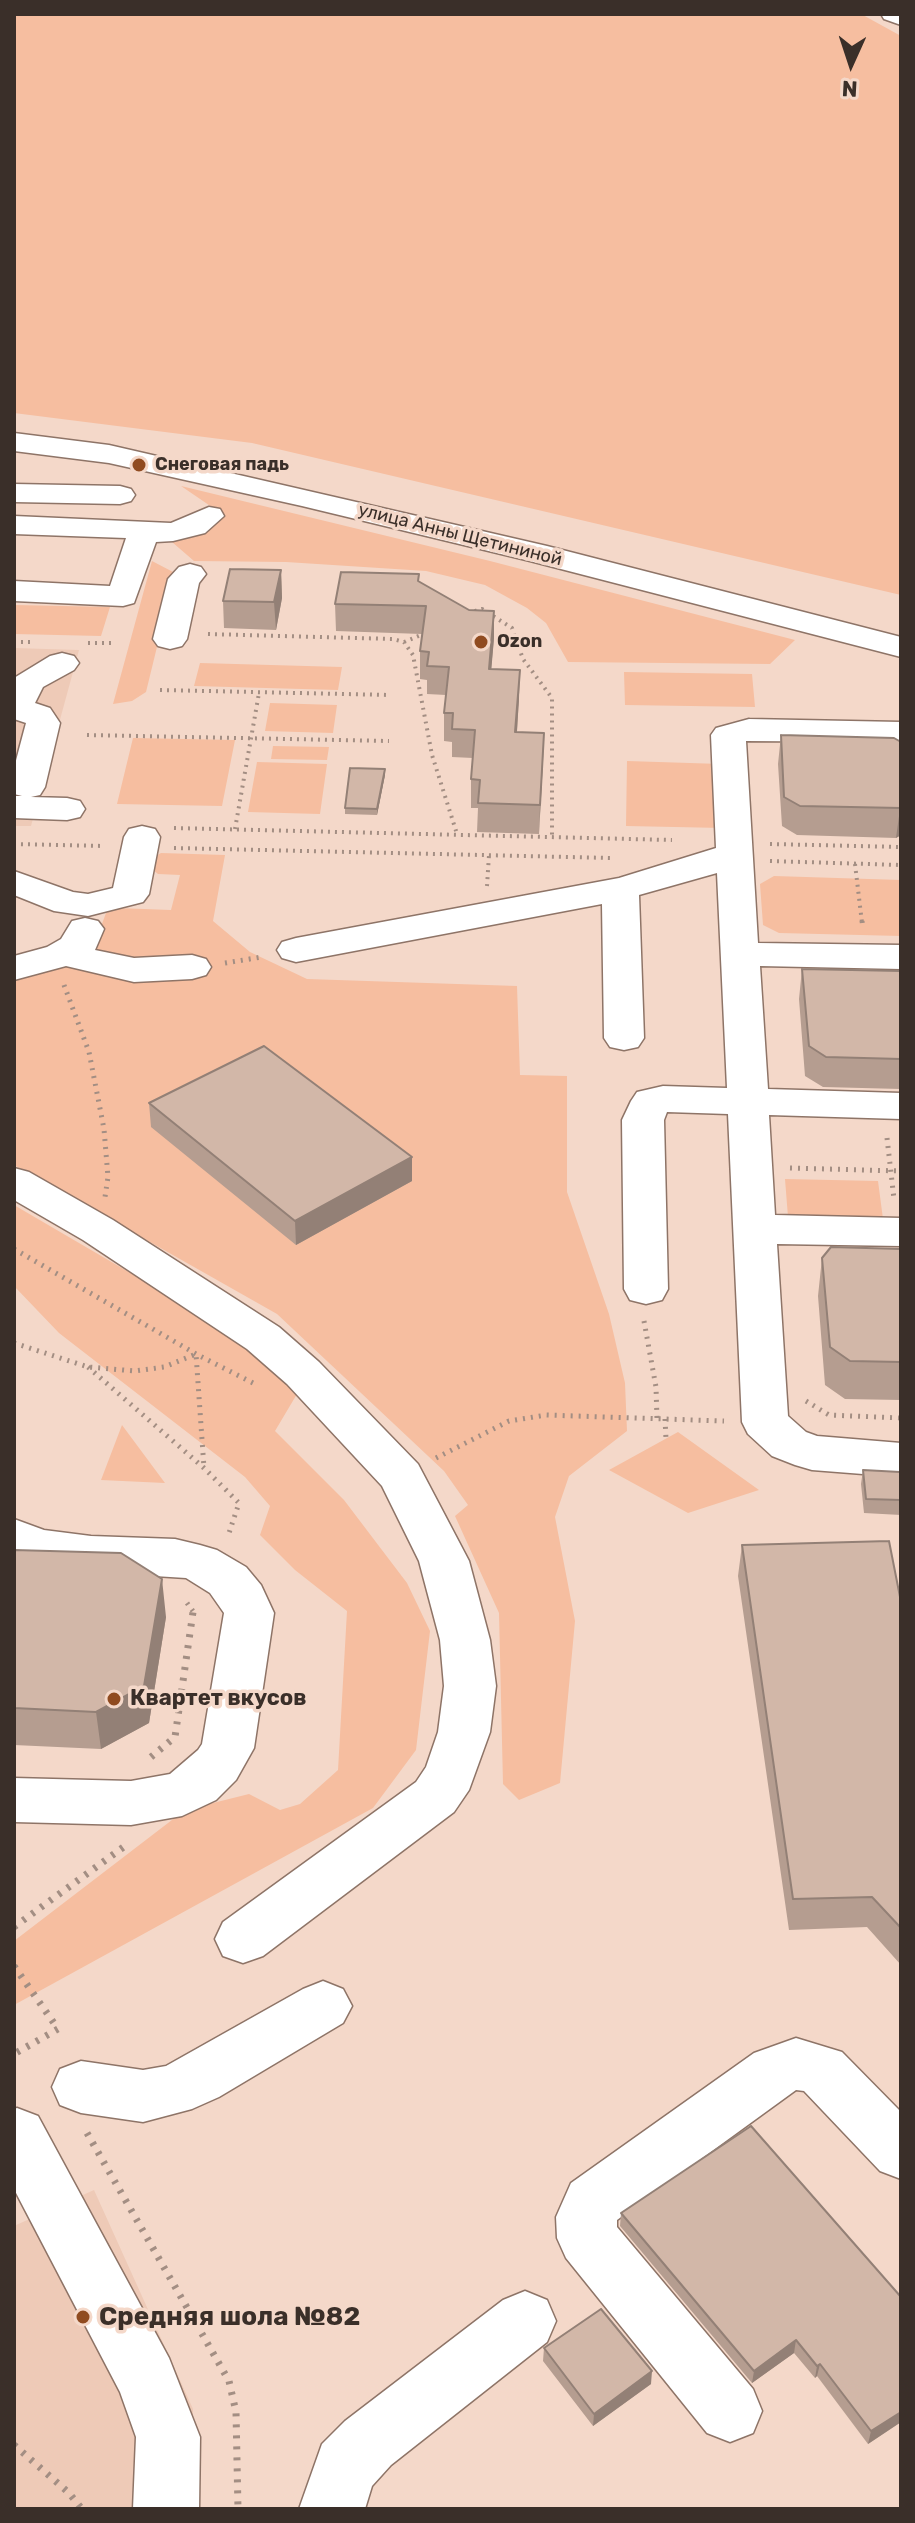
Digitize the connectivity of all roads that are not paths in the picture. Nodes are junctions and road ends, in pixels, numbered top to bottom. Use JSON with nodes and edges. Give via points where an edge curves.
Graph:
{"nodes":[{"id":1,"x":892,"y":14,"type":"edge"},
{"id":2,"x":901,"y":18,"type":"edge"},
{"id":3,"x":14,"y":442,"type":"edge"},
{"id":4,"x":14,"y":493,"type":"edge"},
{"id":5,"x":120,"y":495,"type":"dead end"},
{"id":6,"x":209,"y":516,"type":"dead end"},
{"id":7,"x":14,"y":525,"type":"edge"},
{"id":8,"x":143,"y":533,"type":"junction"},
{"id":9,"x":190,"y":574,"type":"dead end"},
{"id":10,"x":14,"y":591,"type":"edge"},
{"id":11,"x":170,"y":636,"type":"road end"},
{"id":12,"x":901,"y":647,"type":"edge"},
{"id":13,"x":62,"y":663,"type":"dead end"},
{"id":14,"x":15,"y":708,"type":"edge"},
{"id":15,"x":901,"y":732,"type":"edge"},
{"id":16,"x":21,"y":797,"type":"edge"},
{"id":17,"x":67,"y":809,"type":"dead end"},
{"id":18,"x":149,"y":837,"type":"road end"},
{"id":19,"x":736,"y":852,"type":"junction"},
{"id":20,"x":617,"y":873,"type":"junction"},
{"id":21,"x":14,"y":882,"type":"edge"},
{"id":22,"x":88,"y":905,"type":"junction"},
{"id":23,"x":296,"y":950,"type":"road end"},
{"id":24,"x":741,"y":954,"type":"junction"},
{"id":25,"x":884,"y":957,"type":"edge"},
{"id":26,"x":44,"y":960,"type":"edge"},
{"id":27,"x":192,"y":967,"type":"road end"},
{"id":28,"x":624,"y":1038,"type":"dead end"},
{"id":29,"x":748,"y":1102,"type":"junction"},
{"id":30,"x":894,"y":1123,"type":"edge"},
{"id":31,"x":14,"y":1182,"type":"edge"},
{"id":32,"x":897,"y":1215,"type":"edge"},
{"id":33,"x":754,"y":1229,"type":"junction"},
{"id":34,"x":646,"y":1289,"type":"road end"},
{"id":35,"x":901,"y":1460,"type":"edge"},
{"id":36,"x":14,"y":1537,"type":"edge"},
{"id":37,"x":14,"y":1800,"type":"edge"},
{"id":38,"x":243,"y":1939,"type":"dead end"},
{"id":39,"x":323,"y":2006,"type":"dead end"},
{"id":40,"x":82,"y":2106,"type":"road end"},
{"id":41,"x":17,"y":2135,"type":"dead end"},
{"id":42,"x":901,"y":2152,"type":"edge"},
{"id":43,"x":525,"y":2321,"type":"dead end"},
{"id":44,"x":730,"y":2411,"type":"dead end"},
{"id":45,"x":166,"y":2509,"type":"edge"},
{"id":46,"x":332,"y":2509,"type":"edge"}],
"edges":[{"from":1,"to":2,"type":"main road"},
{"from":3,"to":12,"type":"main road","name":"улица Анны Щетининой","via":[[109,454],[302,497]]},
{"from":4,"to":5,"type":"main road"},
{"from":6,"to":8,"type":"main road","via":[[173,532]]},
{"from":7,"to":8,"type":"main road"},
{"from":8,"to":10,"type":"main road","via":[[123,596]]},
{"from":9,"to":11,"type":"main road","via":[[184,579]]},
{"from":13,"to":14,"type":"main road","via":[[29,681]]},
{"from":14,"to":16,"type":"main road","via":[[38,715],[43,723]]},
{"from":15,"to":19,"type":"main road","via":[[749,729],[728,735]]},
{"from":16,"to":17,"type":"main road"},
{"from":18,"to":22,"type":"main road","via":[[130,894]]},
{"from":19,"to":20,"type":"main road","via":[[675,875]]},
{"from":19,"to":24,"type":"main road"},
{"from":20,"to":23,"type":"main road"},
{"from":20,"to":28,"type":"main road"},
{"from":21,"to":22,"type":"main road","via":[[67,903]]},
{"from":22,"to":26,"type":"main road","via":[[87,925],[76,946]]},
{"from":24,"to":25,"type":"main road"},
{"from":24,"to":29,"type":"main road"},
{"from":26,"to":27,"type":"main road","via":[[134,970]]},
{"from":29,"to":30,"type":"main road"},
{"from":29,"to":33,"type":"main road"},
{"from":29,"to":34,"type":"main road","via":[[663,1099],[652,1101],[645,1110]]},
{"from":31,"to":38,"type":"main road","via":[[263,1338],[323,1392],[401,1476],[444,1561],[465,1640],[470,1686],[464,1732],[450,1775],[435,1797]]},
{"from":32,"to":33,"type":"main road"},
{"from":33,"to":35,"type":"main road","via":[[765,1422],[789,1444],[812,1453]]},
{"from":36,"to":37,"type":"main road","via":[[37,1547],[200,1563],[201,1586],[243,1598],[249,1613],[228,1748],[197,1785],[182,1794],[131,1803]]},
{"from":39,"to":40,"type":"main road","via":[[171,2091]]},
{"from":41,"to":45,"type":"main road","via":[[147,2380],[168,2437]]},
{"from":42,"to":44,"type":"main road","via":[[821,2070],[796,2064],[775,2071],[592,2203],[586,2217],[588,2238]]},
{"from":43,"to":46,"type":"main road","via":[[368,2443],[345,2467]]}]}
